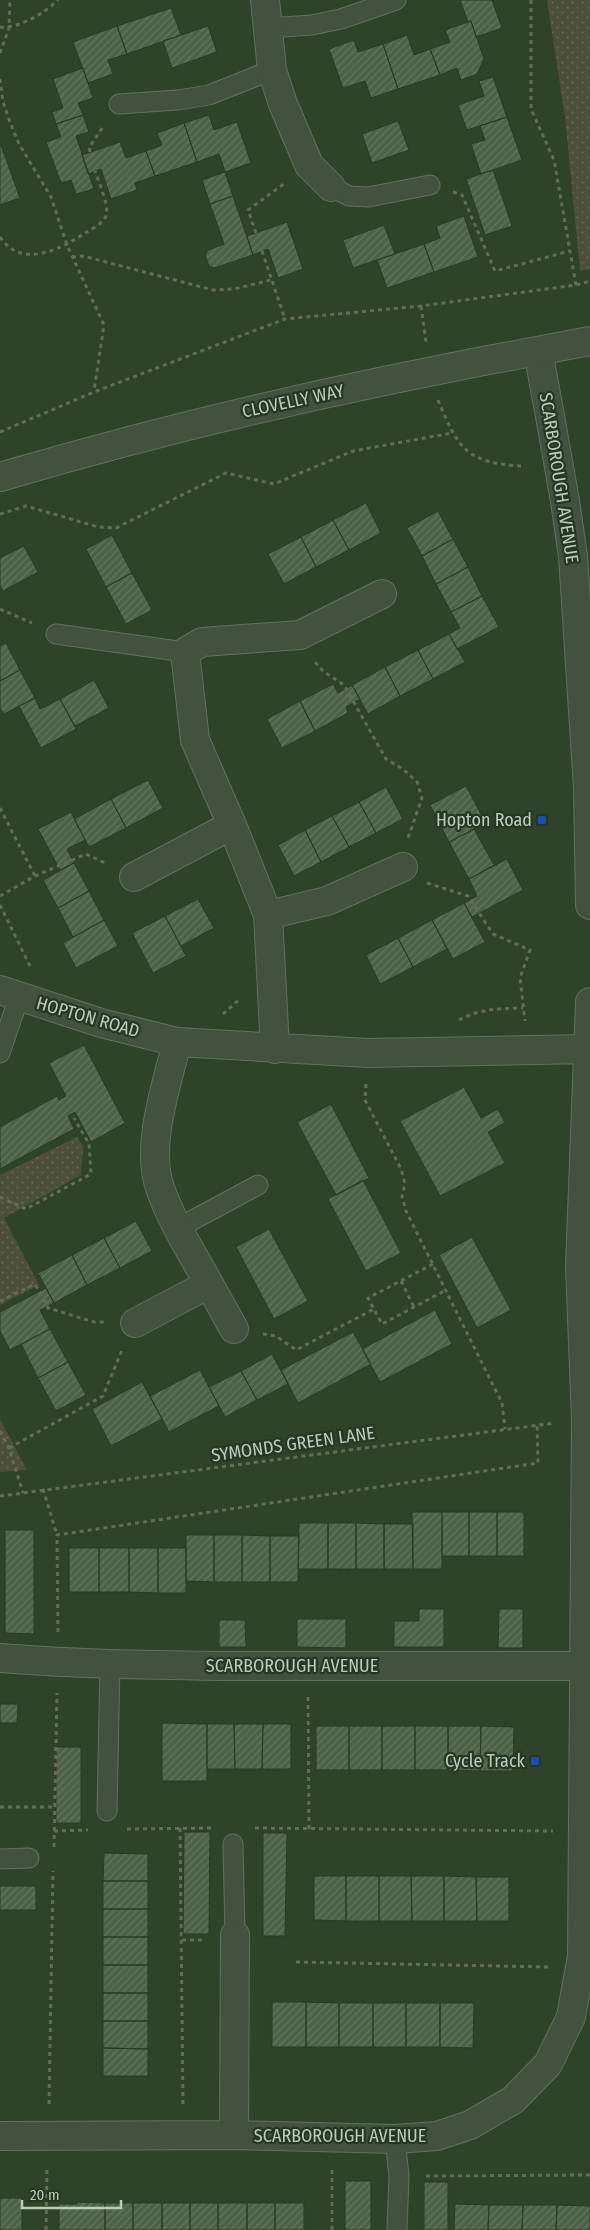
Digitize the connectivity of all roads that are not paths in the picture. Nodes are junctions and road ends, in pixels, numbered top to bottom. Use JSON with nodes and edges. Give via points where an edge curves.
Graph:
{"nodes":[{"id":1,"x":265,"y":0,"type":"edge"},
{"id":2,"x":396,"y":0,"type":"edge"},
{"id":3,"x":268,"y":28,"type":"junction"},
{"id":4,"x":272,"y":70,"type":"junction"},
{"id":5,"x":119,"y":104,"type":"road end"},
{"id":6,"x":430,"y":185,"type":"road end"},
{"id":7,"x":331,"y":187,"type":"joint"},
{"id":8,"x":590,"y":340,"type":"edge"},
{"id":9,"x":538,"y":350,"type":"junction"},
{"id":10,"x":0,"y":477,"type":"edge"},
{"id":11,"x":382,"y":594,"type":"dead end"},
{"id":12,"x":56,"y":634,"type":"road end"},
{"id":13,"x":185,"y":652,"type":"junction"},
{"id":14,"x":589,"y":788,"type":"edge"},
{"id":15,"x":232,"y":825,"type":"junction"},
{"id":16,"x":403,"y":867,"type":"road end"},
{"id":17,"x":134,"y":877,"type":"road end"},
{"id":18,"x":590,"y":905,"type":"edge"},
{"id":19,"x":268,"y":914,"type":"junction"},
{"id":20,"x":10,"y":993,"type":"edge"},
{"id":21,"x":590,"y":1002,"type":"edge"},
{"id":22,"x":177,"y":1042,"type":"junction"},
{"id":23,"x":275,"y":1048,"type":"junction"},
{"id":24,"x":587,"y":1049,"type":"junction"},
{"id":25,"x":0,"y":1053,"type":"edge"},
{"id":26,"x":258,"y":1185,"type":"dead end"},
{"id":27,"x":178,"y":1228,"type":"junction"},
{"id":28,"x":209,"y":1284,"type":"junction"},
{"id":29,"x":135,"y":1323,"type":"road end"},
{"id":30,"x":234,"y":1329,"type":"road end"},
{"id":31,"x":587,"y":1554,"type":"edge"},
{"id":32,"x":0,"y":1658,"type":"edge"},
{"id":33,"x":110,"y":1664,"type":"junction"},
{"id":34,"x":584,"y":1666,"type":"junction"},
{"id":35,"x":107,"y":1811,"type":"dead end"},
{"id":36,"x":233,"y":1844,"type":"dead end"},
{"id":37,"x":30,"y":1858,"type":"dead end"},
{"id":38,"x":0,"y":1859,"type":"edge"},
{"id":39,"x":235,"y":1935,"type":"joint"},
{"id":40,"x":584,"y":1961,"type":"edge"},
{"id":41,"x":234,"y":2135,"type":"junction"},
{"id":42,"x":0,"y":2136,"type":"edge"},
{"id":43,"x":395,"y":2139,"type":"junction"},
{"id":44,"x":397,"y":2230,"type":"edge"}],
"edges":[{"from":1,"to":3,"type":"street"},
{"from":2,"to":3,"type":"lane","via":[[341,19]]},
{"from":3,"to":4,"type":"street"},
{"from":4,"to":5,"type":"lane","via":[[208,95]]},
{"from":4,"to":7,"type":"street","via":[[309,165]]},
{"from":6,"to":7,"type":"lane","via":[[368,197],[349,196]]},
{"from":8,"to":9,"type":"street","name":"CLOVELLY WAY"},
{"from":9,"to":10,"type":"street","name":"CLOVELLY WAY","bridge":true,"via":[[279,403],[120,442]]},
{"from":9,"to":14,"type":"street","name":"SCARBOROUGH AVENUE","bridge":true,"via":[[574,556]]},
{"from":11,"to":13,"type":"street","via":[[300,636],[202,642]]},
{"from":12,"to":13,"type":"lane"},
{"from":13,"to":15,"type":"street","via":[[195,740]]},
{"from":14,"to":18,"type":"street","name":"SCARBOROUGH AVENUE"},
{"from":15,"to":17,"type":"street"},
{"from":15,"to":19,"type":"street"},
{"from":16,"to":19,"type":"street","via":[[327,901]]},
{"from":19,"to":23,"type":"street"},
{"from":20,"to":22,"type":"street","name":"HOPTON ROAD","via":[[101,1023]]},
{"from":20,"to":25,"type":"lane"},
{"from":21,"to":24,"type":"street","name":"SCARBOROUGH AVENUE"},
{"from":22,"to":23,"type":"street","name":"HOPTON ROAD"},
{"from":22,"to":27,"type":"street","via":[[161,1109],[155,1152],[160,1187]]},
{"from":23,"to":24,"type":"street","name":"HOPTON ROAD","via":[[368,1053]]},
{"from":24,"to":31,"type":"street","name":"SCARBOROUGH AVENUE","via":[[580,1267]]},
{"from":26,"to":27,"type":"lane"},
{"from":27,"to":28,"type":"street"},
{"from":28,"to":29,"type":"street"},
{"from":28,"to":30,"type":"street"},
{"from":31,"to":34,"type":"street","name":"SCARBOROUGH AVENUE"},
{"from":32,"to":33,"type":"street","name":"SCARBOROUGH AVENUE"},
{"from":33,"to":34,"type":"street","name":"SCARBOROUGH AVENUE"},
{"from":33,"to":35,"type":"lane"},
{"from":34,"to":40,"type":"street","name":"SCARBOROUGH AVENUE"},
{"from":36,"to":39,"type":"lane"},
{"from":37,"to":38,"type":"lane"},
{"from":39,"to":41,"type":"street","name":"SCARBOROUGH AVENUE"},
{"from":40,"to":43,"type":"street","name":"SCARBOROUGH AVENUE","via":[[571,2017],[548,2064],[513,2100],[470,2125],[437,2136]]},
{"from":41,"to":42,"type":"street","name":"SCARBOROUGH AVENUE"},
{"from":41,"to":43,"type":"street","name":"SCARBOROUGH AVENUE"},
{"from":43,"to":44,"type":"lane","via":[[399,2176]]}]}
